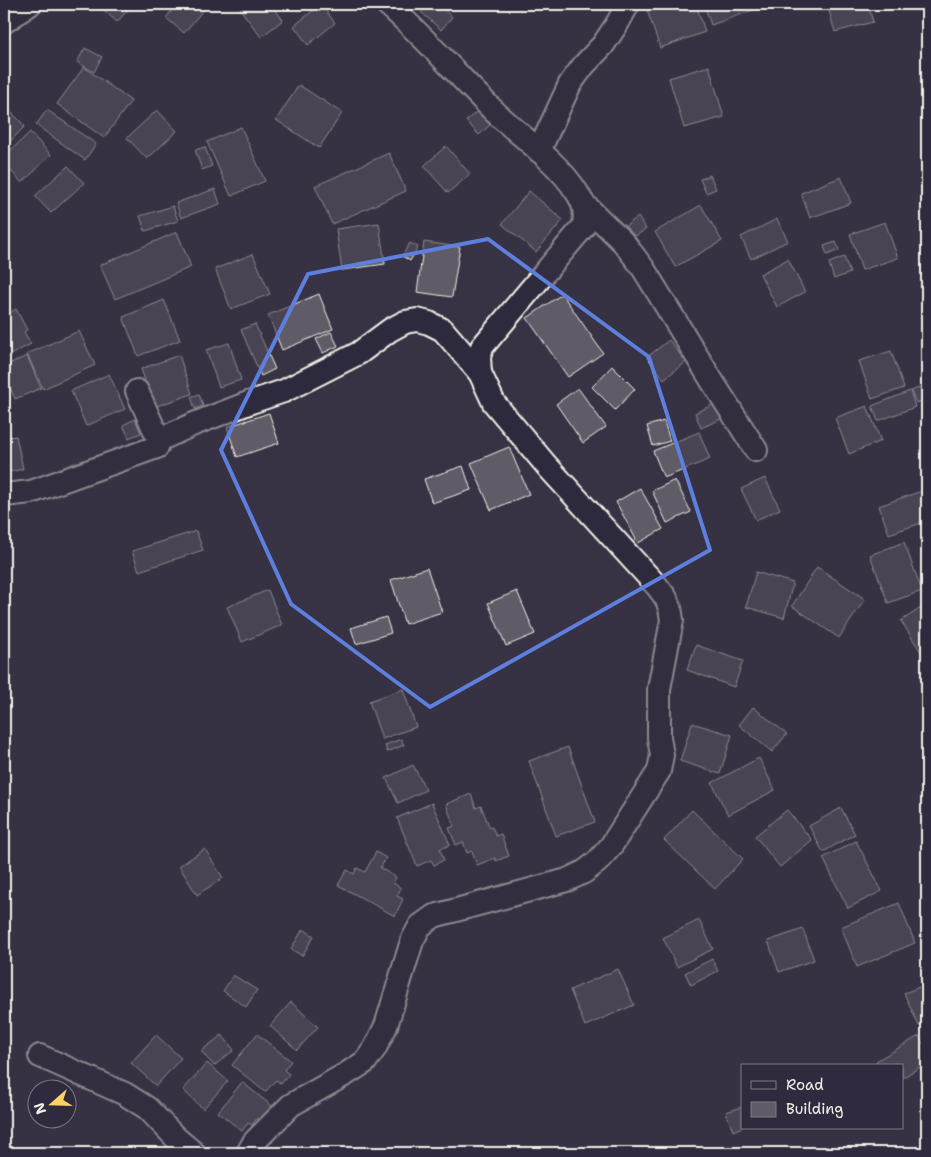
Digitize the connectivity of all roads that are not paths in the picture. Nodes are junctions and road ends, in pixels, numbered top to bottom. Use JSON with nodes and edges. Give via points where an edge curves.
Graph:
{"nodes":[{"id":1,"x":30,"y":4,"type":"edge"},
{"id":2,"x":387,"y":4,"type":"edge"},
{"id":3,"x":628,"y":4,"type":"edge"},
{"id":4,"x":4,"y":22,"type":"edge"},
{"id":5,"x":539,"y":152,"type":"junction"},
{"id":6,"x":583,"y":203,"type":"junction"},
{"id":7,"x":480,"y":373,"type":"junction"},
{"id":8,"x":137,"y":391,"type":"dead end"},
{"id":9,"x":160,"y":440,"type":"junction"},
{"id":10,"x":756,"y":450,"type":"dead end"},
{"id":11,"x":4,"y":495,"type":"edge"},
{"id":12,"x":40,"y":1056,"type":"dead end"},
{"id":13,"x":194,"y":1153,"type":"edge"},
{"id":14,"x":248,"y":1153,"type":"edge"}],
"edges":[{"from":1,"to":4,"type":"street"},
{"from":2,"to":5,"type":"street"},
{"from":3,"to":5,"type":"street","via":[[603,45],[570,84]]},
{"from":5,"to":6,"type":"street","via":[[554,164]]},
{"from":6,"to":7,"type":"street","via":[[584,226],[482,347]]},
{"from":6,"to":10,"type":"street","via":[[624,243],[643,268]]},
{"from":7,"to":9,"type":"street","via":[[444,330],[416,320],[405,322],[359,352],[284,391]]},
{"from":7,"to":14,"type":"street","via":[[494,403],[666,598],[672,620],[659,689],[662,755],[659,771],[611,846],[584,872],[567,880],[434,916],[420,926],[412,941],[386,1026],[365,1062],[291,1105],[254,1142]]},
{"from":8,"to":9,"type":"street"},
{"from":9,"to":11,"type":"street","via":[[157,447],[40,489]]},
{"from":12,"to":13,"type":"street","via":[[125,1094],[147,1108]]}]}
